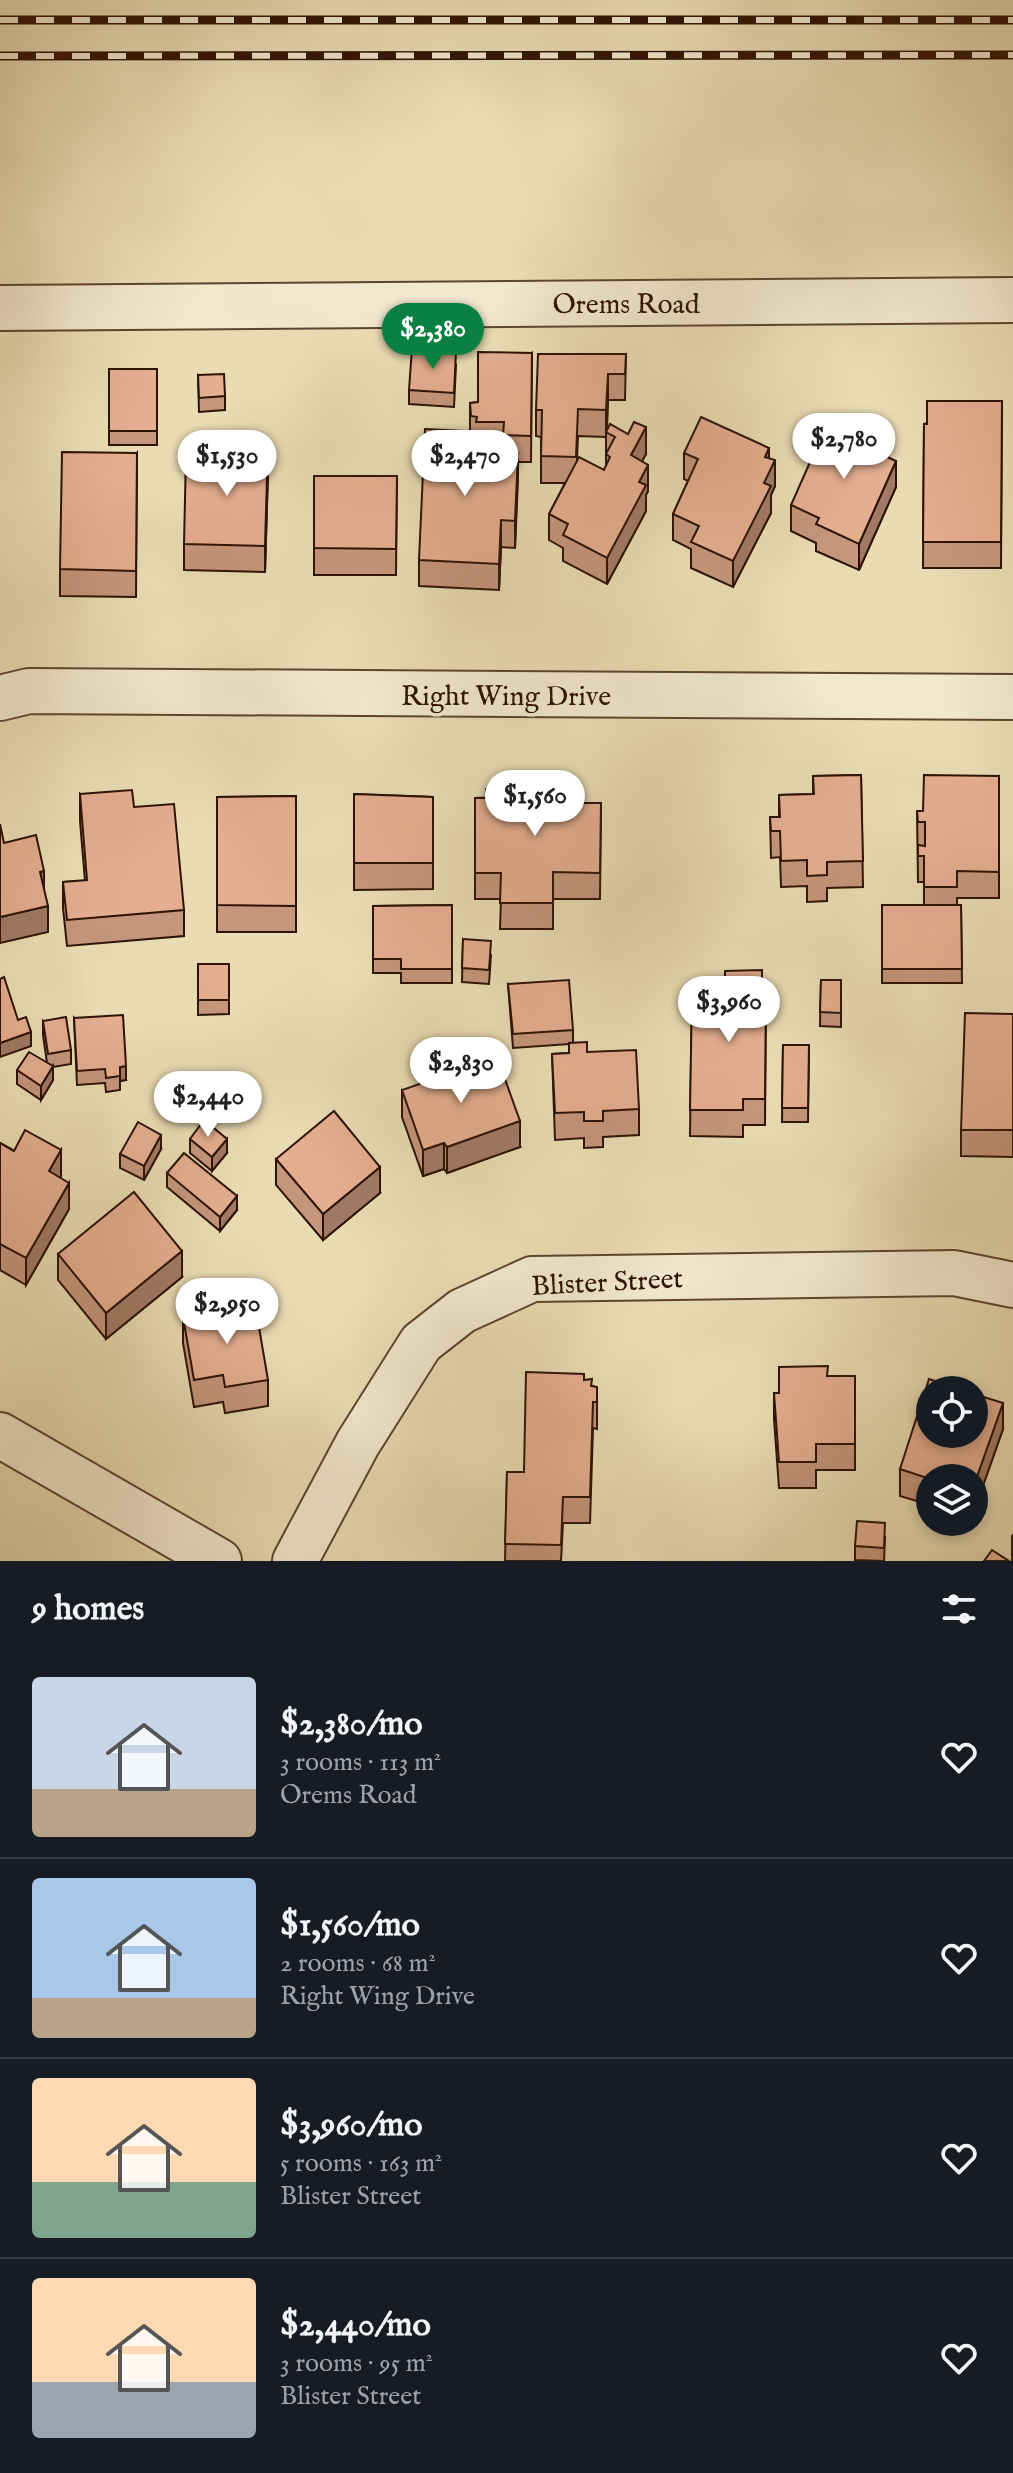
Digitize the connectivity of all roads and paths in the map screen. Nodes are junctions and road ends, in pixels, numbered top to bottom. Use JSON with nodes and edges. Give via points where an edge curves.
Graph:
{"nodes":[{"id":1,"x":1013,"y":300,"type":"edge"},
{"id":2,"x":0,"y":308,"type":"edge"},
{"id":3,"x":1013,"y":697,"type":"edge"},
{"id":4,"x":0,"y":698,"type":"edge"},
{"id":5,"x":1013,"y":1285,"type":"edge"},
{"id":6,"x":0,"y":1435,"type":"edge"},
{"id":7,"x":219,"y":1561,"type":"edge"},
{"id":8,"x":295,"y":1561,"type":"edge"}],
"edges":[{"from":1,"to":2,"type":"street","name":"Orems Road"},
{"from":3,"to":4,"type":"street","name":"Right Wing Drive","via":[[29,691]]},
{"from":5,"to":8,"type":"street","name":"Blister Street","via":[[954,1273],[532,1279],[462,1311],[421,1343],[358,1443]]},
{"from":6,"to":7,"type":"street"}]}
